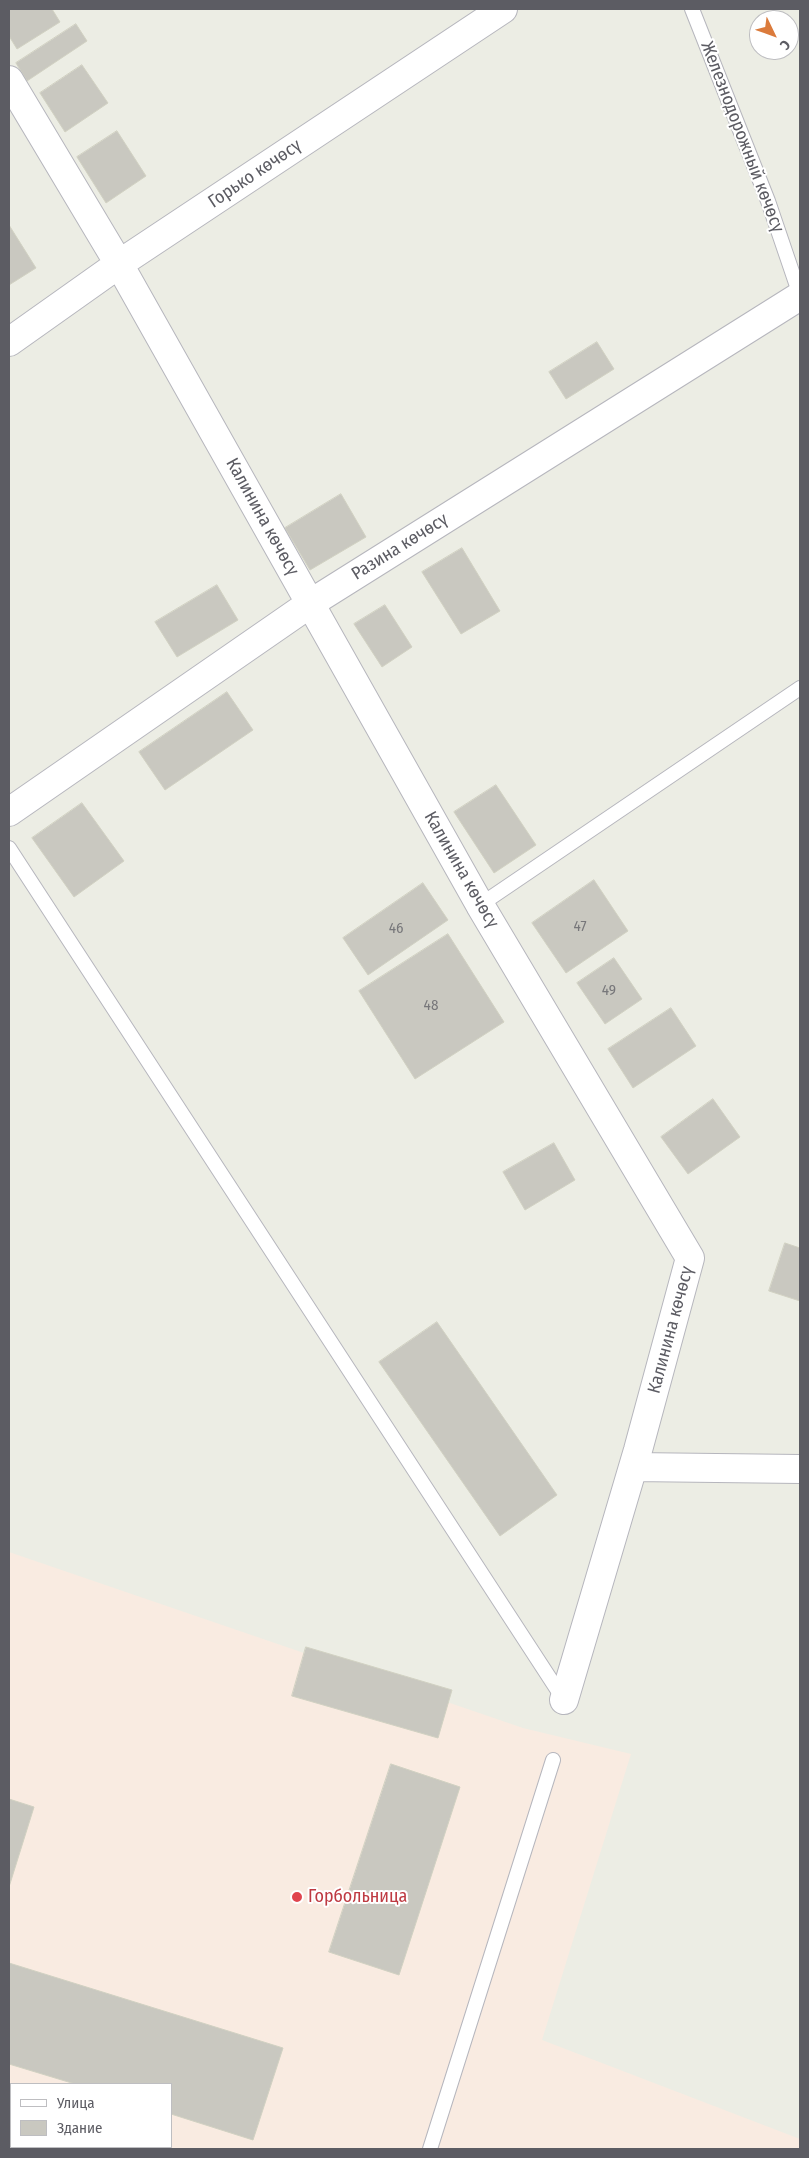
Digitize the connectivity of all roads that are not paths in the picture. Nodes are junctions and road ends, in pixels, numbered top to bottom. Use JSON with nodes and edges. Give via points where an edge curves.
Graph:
{"nodes":[{"id":1,"x":503,"y":9,"type":"edge"},
{"id":2,"x":692,"y":9,"type":"edge"},
{"id":3,"x":9,"y":80,"type":"edge"},
{"id":4,"x":119,"y":264,"type":"junction"},
{"id":5,"x":800,"y":295,"type":"edge"},
{"id":6,"x":9,"y":342,"type":"edge"},
{"id":7,"x":311,"y":603,"type":"junction"},
{"id":8,"x":800,"y":688,"type":"edge"},
{"id":9,"x":9,"y":812,"type":"edge"},
{"id":10,"x":9,"y":848,"type":"edge"},
{"id":11,"x":480,"y":905,"type":"junction"},
{"id":12,"x":632,"y":1468,"type":"junction"},
{"id":13,"x":800,"y":1469,"type":"edge"},
{"id":14,"x":564,"y":1700,"type":"joint"},
{"id":15,"x":553,"y":1760,"type":"dead end"},
{"id":16,"x":430,"y":2149,"type":"edge"}],
"edges":[{"from":1,"to":4,"type":"street","name":"Горько көчөсү"},
{"from":2,"to":5,"type":"lane","name":"Железнодорожный көчөсү","via":[[768,201]]},
{"from":3,"to":4,"type":"street","name":"Калинина көчөсү"},
{"from":4,"to":6,"type":"street","name":"Горько көчөсү"},
{"from":4,"to":7,"type":"street","name":"Калинина көчөсү"},
{"from":5,"to":7,"type":"street","name":"Разина көчөсү"},
{"from":7,"to":9,"type":"street","name":"Разина көчөсү"},
{"from":7,"to":11,"type":"street","name":"Калинина көчөсү"},
{"from":8,"to":11,"type":"lane"},
{"from":10,"to":14,"type":"lane"},
{"from":11,"to":12,"type":"street","name":"Калинина көчөсү","via":[[690,1258]]},
{"from":12,"to":13,"type":"street"},
{"from":12,"to":14,"type":"street","name":"Калинина көчөсү"},
{"from":15,"to":16,"type":"lane"}]}
